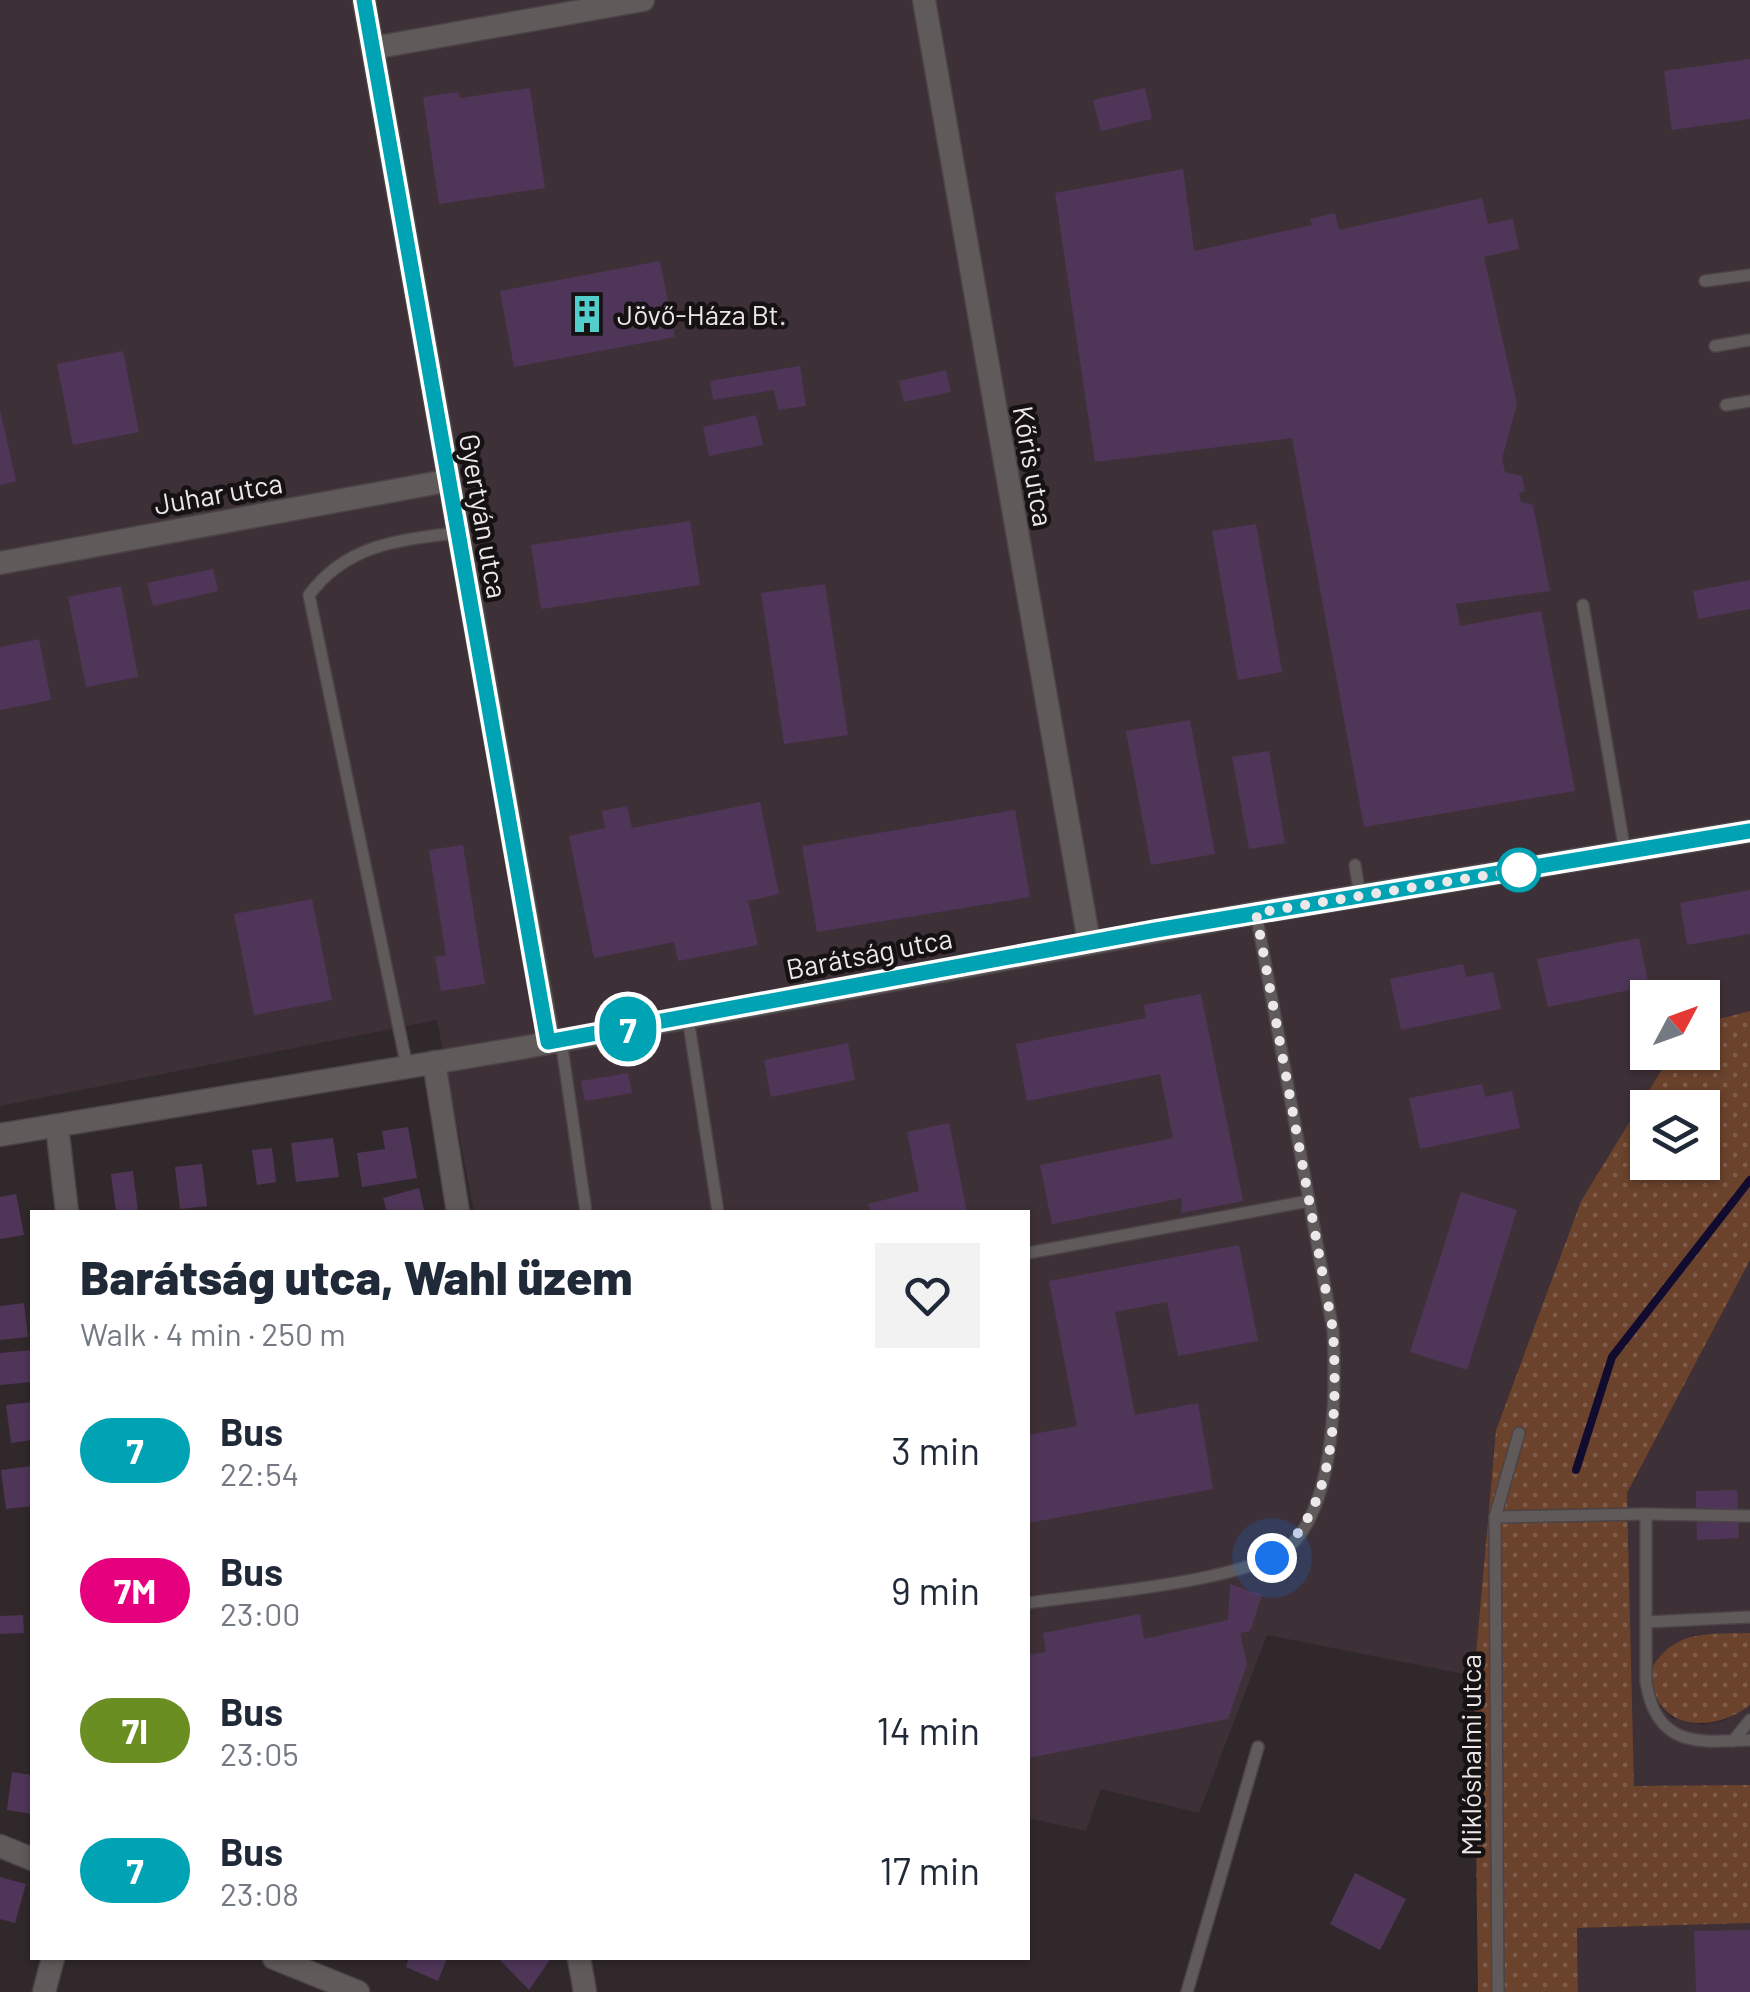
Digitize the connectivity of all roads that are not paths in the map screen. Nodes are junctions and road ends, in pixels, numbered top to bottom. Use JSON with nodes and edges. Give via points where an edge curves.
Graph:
{"nodes":[{"id":1,"x":364,"y":0,"type":"edge"},
{"id":2,"x":643,"y":0,"type":"edge"},
{"id":3,"x":924,"y":0,"type":"edge"},
{"id":4,"x":373,"y":48,"type":"junction"},
{"id":5,"x":1750,"y":275,"type":"edge"},
{"id":6,"x":1706,"y":281,"type":"dead end"},
{"id":7,"x":1750,"y":340,"type":"edge"},
{"id":8,"x":1715,"y":346,"type":"dead end"},
{"id":9,"x":1750,"y":401,"type":"edge"},
{"id":10,"x":1726,"y":405,"type":"dead end"},
{"id":11,"x":446,"y":481,"type":"junction"},
{"id":12,"x":456,"y":532,"type":"junction"},
{"id":13,"x":0,"y":563,"type":"edge"},
{"id":14,"x":1583,"y":605,"type":"dead end"},
{"id":15,"x":1750,"y":832,"type":"edge"},
{"id":16,"x":1625,"y":852,"type":"junction"},
{"id":17,"x":1355,"y":865,"type":"dead end"},
{"id":18,"x":1360,"y":896,"type":"junction"},
{"id":19,"x":1256,"y":913,"type":"junction"},
{"id":20,"x":1089,"y":942,"type":"junction"},
{"id":21,"x":688,"y":1018,"type":"junction"},
{"id":22,"x":555,"y":1042,"type":"junction"},
{"id":23,"x":434,"y":1062,"type":"junction"},
{"id":24,"x":406,"y":1067,"type":"junction"},
{"id":25,"x":57,"y":1126,"type":"junction"},
{"id":26,"x":0,"y":1135,"type":"edge"},
{"id":27,"x":1309,"y":1201,"type":"junction"},
{"id":28,"x":68,"y":1210,"type":"edge"},
{"id":29,"x":458,"y":1210,"type":"edge"},
{"id":30,"x":586,"y":1210,"type":"edge"},
{"id":31,"x":718,"y":1210,"type":"edge"},
{"id":32,"x":1030,"y":1253,"type":"edge"},
{"id":33,"x":1519,"y":1433,"type":"dead end"},
{"id":34,"x":1646,"y":1514,"type":"junction"},
{"id":35,"x":1750,"y":1516,"type":"edge"},
{"id":36,"x":1495,"y":1518,"type":"junction"},
{"id":37,"x":1030,"y":1604,"type":"edge"},
{"id":38,"x":1750,"y":1617,"type":"edge"},
{"id":39,"x":1646,"y":1622,"type":"junction"},
{"id":40,"x":1750,"y":1720,"type":"edge"},
{"id":41,"x":1750,"y":1740,"type":"edge"},
{"id":42,"x":1734,"y":1741,"type":"junction"},
{"id":43,"x":1258,"y":1748,"type":"dead end"},
{"id":44,"x":0,"y":1846,"type":"edge"},
{"id":45,"x":30,"y":1858,"type":"edge"},
{"id":46,"x":52,"y":1960,"type":"edge"},
{"id":47,"x":279,"y":1960,"type":"edge"},
{"id":48,"x":579,"y":1960,"type":"edge"},
{"id":49,"x":44,"y":1992,"type":"edge"},
{"id":50,"x":358,"y":1992,"type":"edge"},
{"id":51,"x":585,"y":1992,"type":"edge"},
{"id":52,"x":1187,"y":1992,"type":"edge"},
{"id":53,"x":1498,"y":1992,"type":"edge"}],
"edges":[{"from":1,"to":4,"type":"street","name":"Gyertyán utca"},
{"from":2,"to":4,"type":"street"},
{"from":3,"to":20,"type":"street","name":"Kőris utca"},
{"from":4,"to":11,"type":"street","name":"Gyertyán utca"},
{"from":5,"to":6,"type":"lane"},
{"from":7,"to":8,"type":"lane"},
{"from":9,"to":10,"type":"lane"},
{"from":11,"to":12,"type":"street","name":"Gyertyán utca"},
{"from":11,"to":13,"type":"street","name":"Juhar utca"},
{"from":12,"to":22,"type":"street","name":"Gyertyán utca"},
{"from":12,"to":24,"type":"lane","via":[[366,550],[328,569],[309,595]]},
{"from":14,"to":16,"type":"lane"},
{"from":15,"to":16,"type":"street","name":"Barátság utca"},
{"from":16,"to":18,"type":"street","name":"Barátság utca"},
{"from":17,"to":18,"type":"lane"},
{"from":18,"to":19,"type":"street","name":"Barátság utca"},
{"from":19,"to":20,"type":"street","name":"Barátság utca"},
{"from":19,"to":27,"type":"lane"},
{"from":20,"to":21,"type":"street","name":"Barátság utca"},
{"from":21,"to":22,"type":"street","name":"Barátság utca"},
{"from":21,"to":31,"type":"lane"},
{"from":22,"to":23,"type":"street","name":"Barátság utca"},
{"from":22,"to":30,"type":"lane"},
{"from":23,"to":24,"type":"street","name":"Barátság utca"},
{"from":23,"to":29,"type":"street"},
{"from":24,"to":25,"type":"street","name":"Barátság utca"},
{"from":25,"to":26,"type":"street","name":"Barátság utca"},
{"from":25,"to":28,"type":"street"},
{"from":27,"to":32,"type":"lane"},
{"from":27,"to":37,"type":"lane","via":[[1336,1379],[1316,1500],[1292,1544],[1246,1569]]},
{"from":33,"to":36,"type":"lane","name":"Miklóshalmi utca"},
{"from":34,"to":35,"type":"lane"},
{"from":34,"to":36,"type":"lane"},
{"from":34,"to":39,"type":"lane"},
{"from":36,"to":53,"type":"lane","name":"Miklóshalmi utca"},
{"from":38,"to":39,"type":"lane"},
{"from":39,"to":42,"type":"lane","via":[[1646,1682],[1658,1718],[1690,1740]]},
{"from":40,"to":42,"type":"lane"},
{"from":41,"to":42,"type":"lane"},
{"from":43,"to":52,"type":"lane"},
{"from":44,"to":45,"type":"street"},
{"from":46,"to":49,"type":"street"},
{"from":47,"to":50,"type":"street"},
{"from":48,"to":51,"type":"street"}]}
